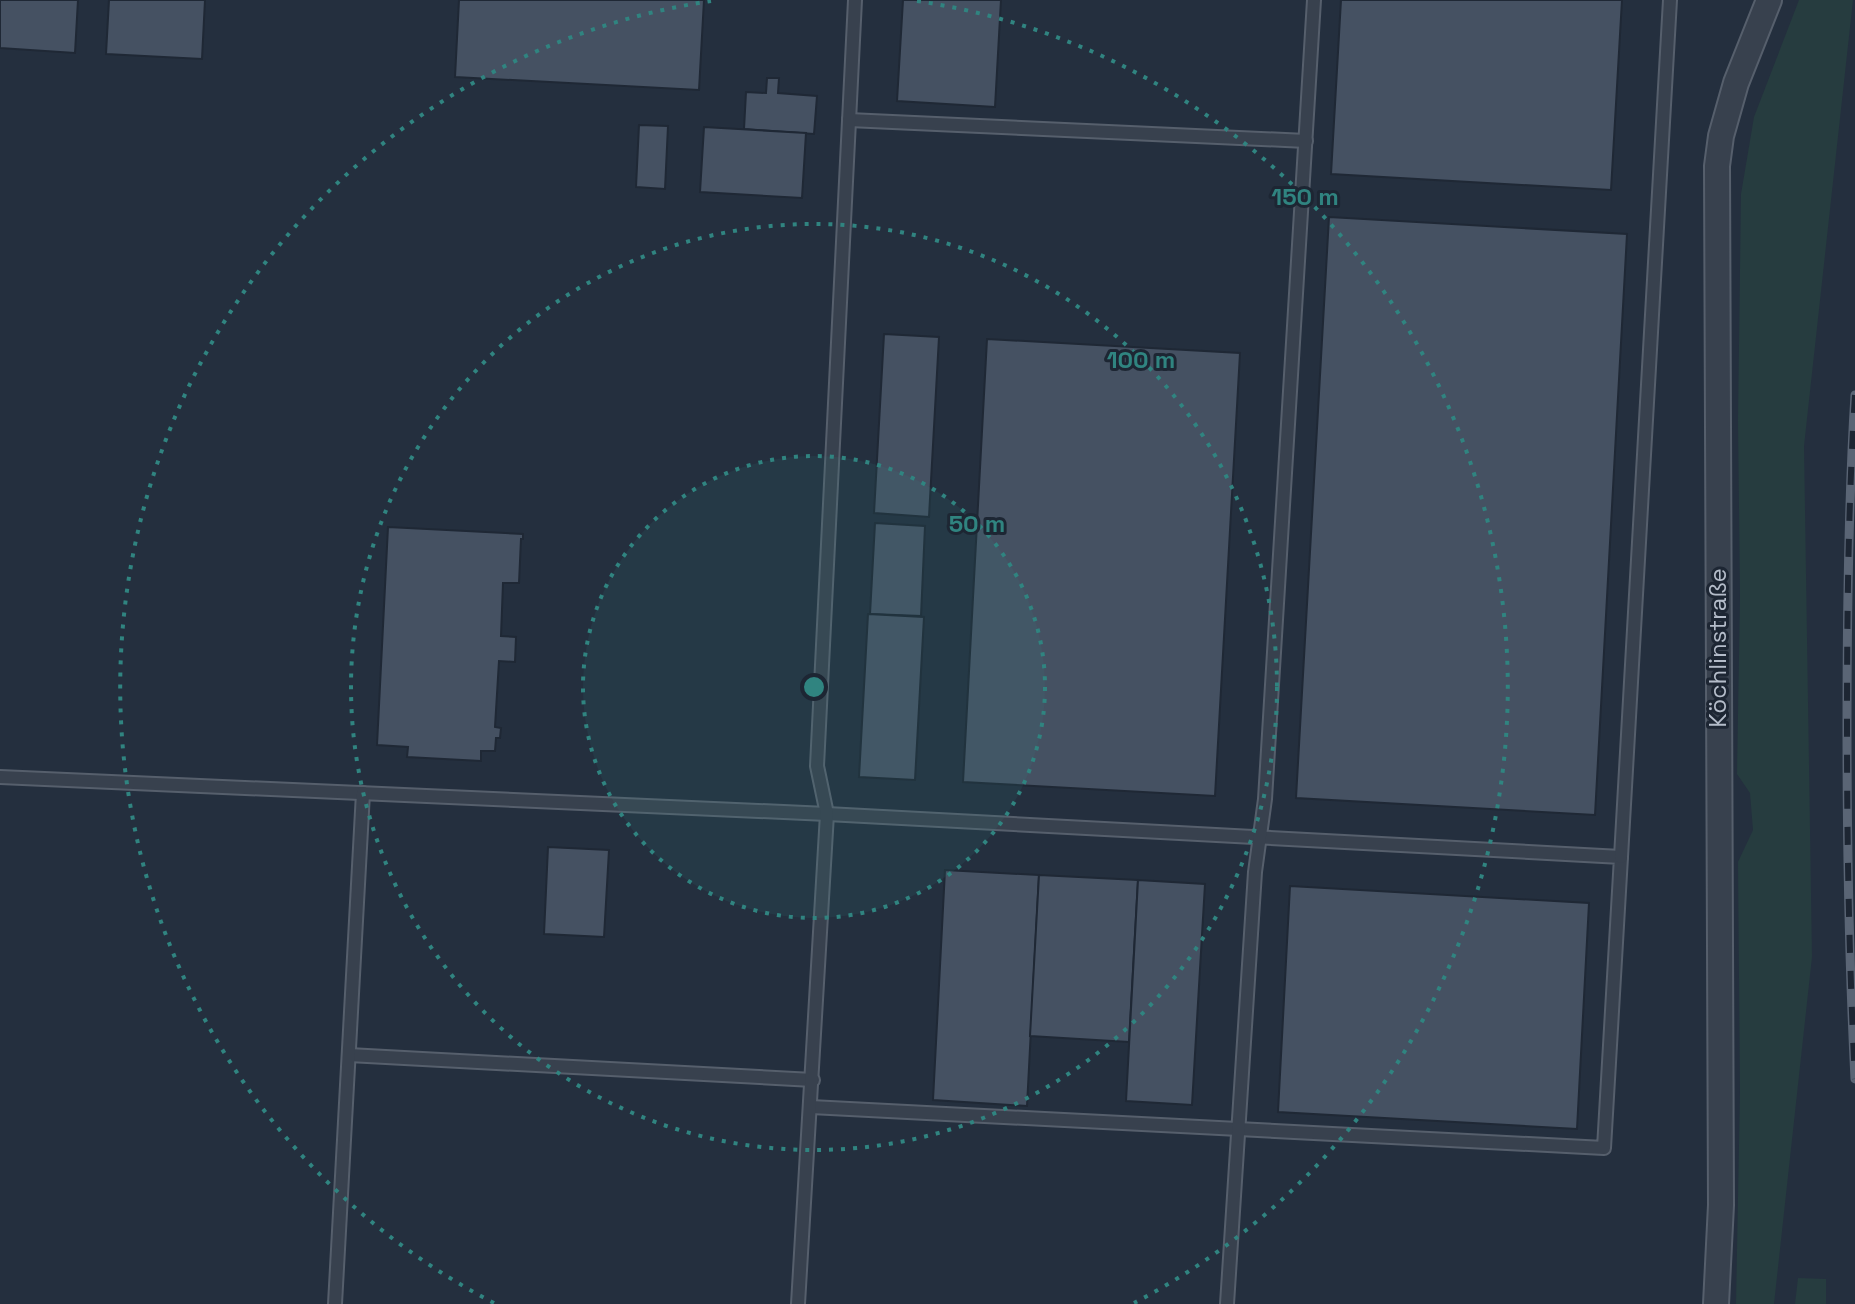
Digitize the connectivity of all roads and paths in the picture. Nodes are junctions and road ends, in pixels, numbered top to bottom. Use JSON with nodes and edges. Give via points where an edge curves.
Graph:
{"nodes":[{"id":1,"x":855,"y":0,"type":"edge"},
{"id":2,"x":1314,"y":0,"type":"edge"},
{"id":3,"x":1670,"y":0,"type":"edge"},
{"id":4,"x":1769,"y":0,"type":"edge"},
{"id":5,"x":849,"y":120,"type":"junction"},
{"id":6,"x":1306,"y":141,"type":"junction"},
{"id":7,"x":0,"y":777,"type":"edge"},
{"id":8,"x":363,"y":793,"type":"junction"},
{"id":9,"x":827,"y":814,"type":"junction"},
{"id":10,"x":1260,"y":837,"type":"junction"},
{"id":11,"x":1621,"y":857,"type":"junction"},
{"id":12,"x":349,"y":1055,"type":"junction"},
{"id":13,"x":813,"y":1080,"type":"junction"},
{"id":14,"x":811,"y":1107,"type":"junction"},
{"id":15,"x":1238,"y":1130,"type":"junction"},
{"id":16,"x":335,"y":1304,"type":"edge"},
{"id":17,"x":798,"y":1304,"type":"edge"},
{"id":18,"x":1227,"y":1304,"type":"edge"},
{"id":19,"x":1716,"y":1304,"type":"edge"}],
"edges":[{"from":1,"to":5,"type":"lane"},
{"from":2,"to":6,"type":"lane"},
{"from":3,"to":11,"type":"lane"},
{"from":4,"to":19,"type":"street","name":"Köchlinstraße","via":[[1736,83],[1717,166],[1721,1205]]},
{"from":5,"to":6,"type":"lane"},
{"from":5,"to":9,"type":"lane","via":[[817,766]]},
{"from":6,"to":10,"type":"lane"},
{"from":7,"to":8,"type":"lane"},
{"from":8,"to":9,"type":"lane"},
{"from":8,"to":12,"type":"lane"},
{"from":9,"to":10,"type":"lane"},
{"from":9,"to":13,"type":"lane"},
{"from":10,"to":11,"type":"lane"},
{"from":10,"to":15,"type":"lane"},
{"from":11,"to":15,"type":"lane","via":[[1604,1148]]},
{"from":12,"to":13,"type":"lane"},
{"from":12,"to":16,"type":"lane"},
{"from":13,"to":14,"type":"lane"},
{"from":14,"to":15,"type":"lane"},
{"from":14,"to":17,"type":"lane"},
{"from":15,"to":18,"type":"lane"}]}
